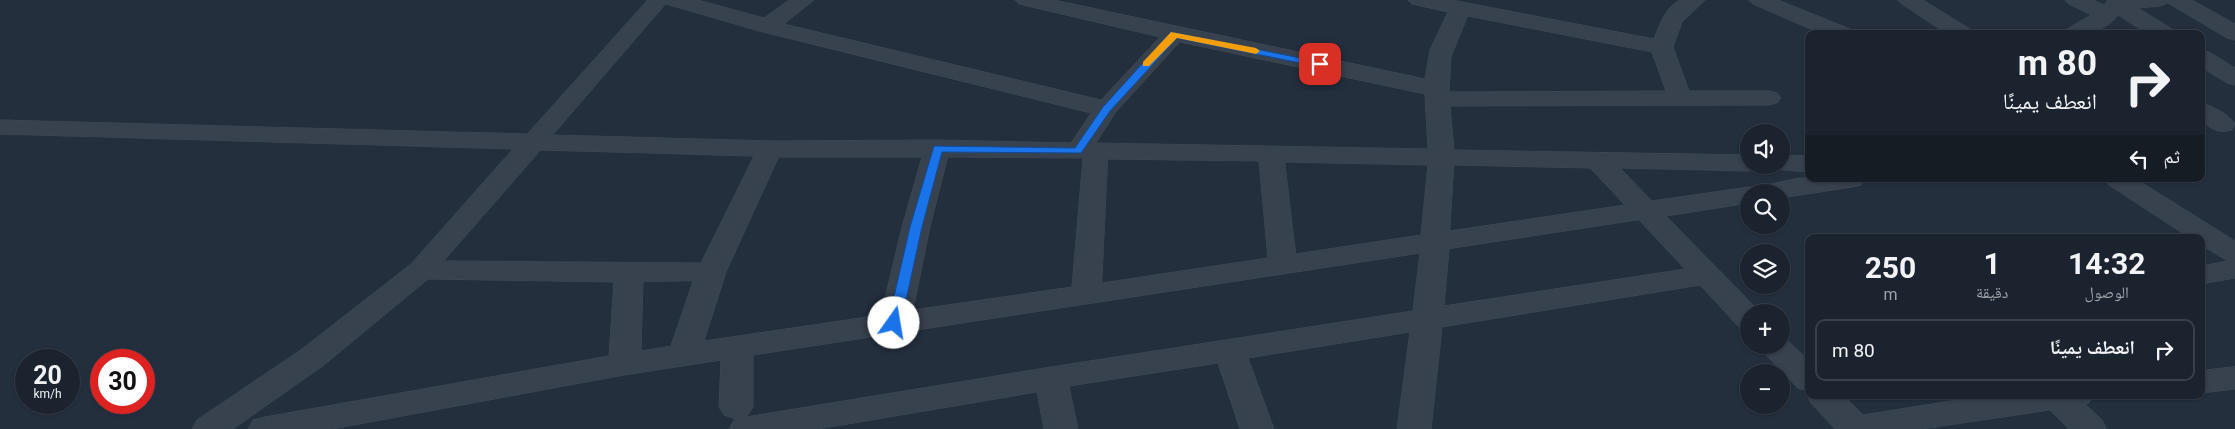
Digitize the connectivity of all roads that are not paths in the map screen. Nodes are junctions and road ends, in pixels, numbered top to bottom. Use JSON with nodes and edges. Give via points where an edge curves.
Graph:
{"nodes":[{"id":1,"x":658,"y":0,"type":"edge"},
{"id":2,"x":674,"y":0,"type":"edge"},
{"id":3,"x":803,"y":0,"type":"edge"},
{"id":4,"x":1026,"y":0,"type":"edge"},
{"id":5,"x":1419,"y":0,"type":"edge"},
{"id":6,"x":1534,"y":0,"type":"edge"},
{"id":7,"x":1694,"y":0,"type":"edge"},
{"id":8,"x":1760,"y":0,"type":"edge"},
{"id":9,"x":1909,"y":0,"type":"edge"},
{"id":10,"x":2076,"y":0,"type":"edge"},
{"id":11,"x":2160,"y":0,"type":"edge"},
{"id":12,"x":2178,"y":0,"type":"edge"},
{"id":13,"x":1461,"y":8,"type":"junction"},
{"id":14,"x":1522,"y":21,"type":"junction"},
{"id":15,"x":2096,"y":23,"type":"edge"},
{"id":16,"x":767,"y":26,"type":"junction"},
{"id":17,"x":1832,"y":30,"type":"edge"},
{"id":18,"x":1956,"y":30,"type":"edge"},
{"id":19,"x":2139,"y":30,"type":"edge"},
{"id":20,"x":2235,"y":33,"type":"edge"},
{"id":21,"x":1175,"y":34,"type":"junction"},
{"id":22,"x":1662,"y":47,"type":"junction"},
{"id":23,"x":2205,"y":59,"type":"edge"},
{"id":24,"x":2235,"y":78,"type":"edge"},
{"id":25,"x":1437,"y":94,"type":"junction"},
{"id":26,"x":1680,"y":98,"type":"junction"},
{"id":27,"x":1769,"y":98,"type":"dead end"},
{"id":28,"x":1106,"y":109,"type":"junction"},
{"id":29,"x":2205,"y":113,"type":"edge"},
{"id":30,"x":2223,"y":126,"type":"dead end"},
{"id":31,"x":0,"y":127,"type":"edge"},
{"id":32,"x":534,"y":141,"type":"junction"},
{"id":33,"x":938,"y":148,"type":"junction"},
{"id":34,"x":770,"y":149,"type":"junction"},
{"id":35,"x":1087,"y":151,"type":"junction"},
{"id":36,"x":1271,"y":154,"type":"junction"},
{"id":37,"x":1442,"y":157,"type":"junction"},
{"id":38,"x":1596,"y":159,"type":"junction"},
{"id":39,"x":1740,"y":163,"type":"edge"},
{"id":40,"x":1790,"y":164,"type":"edge"},
{"id":41,"x":1805,"y":164,"type":"edge"},
{"id":42,"x":1832,"y":182,"type":"edge"},
{"id":43,"x":2123,"y":182,"type":"edge"},
{"id":44,"x":1790,"y":188,"type":"edge"},
{"id":45,"x":1740,"y":196,"type":"edge"},
{"id":46,"x":1646,"y":210,"type":"junction"},
{"id":47,"x":2204,"y":234,"type":"edge"},
{"id":48,"x":2205,"y":235,"type":"edge"},
{"id":49,"x":1434,"y":241,"type":"junction"},
{"id":50,"x":2235,"y":254,"type":"edge"},
{"id":51,"x":1283,"y":264,"type":"junction"},
{"id":52,"x":2235,"y":269,"type":"edge"},
{"id":53,"x":421,"y":270,"type":"junction"},
{"id":54,"x":711,"y":272,"type":"junction"},
{"id":55,"x":629,"y":273,"type":"junction"},
{"id":56,"x":2205,"y":274,"type":"edge"},
{"id":57,"x":1707,"y":275,"type":"junction"},
{"id":58,"x":1086,"y":294,"type":"junction"},
{"id":59,"x":1740,"y":310,"type":"edge"},
{"id":60,"x":1428,"y":319,"type":"junction"},
{"id":61,"x":894,"y":323,"type":"junction"},
{"id":62,"x":737,"y":347,"type":"junction"},
{"id":63,"x":1230,"y":351,"type":"junction"},
{"id":64,"x":1783,"y":354,"type":"edge"},
{"id":65,"x":684,"y":355,"type":"junction"},
{"id":66,"x":624,"y":364,"type":"junction"},
{"id":67,"x":1805,"y":376,"type":"edge"},
{"id":68,"x":1051,"y":378,"type":"junction"},
{"id":69,"x":2235,"y":378,"type":"edge"},
{"id":70,"x":2205,"y":382,"type":"edge"},
{"id":71,"x":1827,"y":399,"type":"edge"},
{"id":72,"x":2043,"y":399,"type":"edge"},
{"id":73,"x":2066,"y":399,"type":"edge"},
{"id":74,"x":741,"y":418,"type":"edge"},
{"id":75,"x":1856,"y":428,"type":"edge"},
{"id":76,"x":209,"y":429,"type":"edge"},
{"id":77,"x":265,"y":429,"type":"edge"},
{"id":78,"x":1061,"y":429,"type":"edge"},
{"id":79,"x":1257,"y":429,"type":"edge"},
{"id":80,"x":1414,"y":429,"type":"edge"},
{"id":81,"x":1852,"y":429,"type":"edge"},
{"id":82,"x":2090,"y":429,"type":"edge"}],
"edges":[{"from":1,"to":32,"type":"street"},
{"from":2,"to":16,"type":"street"},
{"from":3,"to":16,"type":"street"},
{"from":4,"to":21,"type":"street"},
{"from":5,"to":13,"type":"street"},
{"from":6,"to":14,"type":"street"},
{"from":7,"to":22,"type":"street","via":[[1672,20]]},
{"from":8,"to":17,"type":"street"},
{"from":9,"to":18,"type":"street"},
{"from":10,"to":15,"type":"street"},
{"from":11,"to":15,"type":"street"},
{"from":12,"to":20,"type":"street"},
{"from":13,"to":14,"type":"street"},
{"from":13,"to":25,"type":"street","via":[[1442,46]]},
{"from":14,"to":22,"type":"street"},
{"from":15,"to":19,"type":"street"},
{"from":16,"to":28,"type":"street"},
{"from":21,"to":25,"type":"street"},
{"from":21,"to":28,"type":"street"},
{"from":22,"to":26,"type":"street"},
{"from":23,"to":24,"type":"street"},
{"from":25,"to":26,"type":"street"},
{"from":25,"to":37,"type":"street"},
{"from":26,"to":27,"type":"street"},
{"from":28,"to":35,"type":"street"},
{"from":29,"to":30,"type":"street"},
{"from":31,"to":32,"type":"street"},
{"from":32,"to":34,"type":"street"},
{"from":32,"to":53,"type":"street"},
{"from":33,"to":34,"type":"street"},
{"from":33,"to":35,"type":"street"},
{"from":33,"to":61,"type":"street"},
{"from":34,"to":54,"type":"street"},
{"from":35,"to":36,"type":"street"},
{"from":35,"to":58,"type":"street"},
{"from":36,"to":37,"type":"street"},
{"from":36,"to":51,"type":"street"},
{"from":37,"to":38,"type":"street"},
{"from":37,"to":49,"type":"street"},
{"from":38,"to":39,"type":"street"},
{"from":38,"to":46,"type":"street"},
{"from":40,"to":41,"type":"street"},
{"from":42,"to":44,"type":"street"},
{"from":43,"to":47,"type":"street"},
{"from":45,"to":46,"type":"street"},
{"from":46,"to":49,"type":"street"},
{"from":46,"to":57,"type":"street"},
{"from":48,"to":50,"type":"street"},
{"from":49,"to":51,"type":"street"},
{"from":49,"to":60,"type":"street"},
{"from":51,"to":58,"type":"street"},
{"from":52,"to":56,"type":"street"},
{"from":53,"to":55,"type":"street"},
{"from":53,"to":76,"type":"street","via":[[313,357]]},
{"from":54,"to":55,"type":"street"},
{"from":54,"to":65,"type":"street"},
{"from":55,"to":66,"type":"street"},
{"from":57,"to":59,"type":"street"},
{"from":57,"to":60,"type":"street"},
{"from":58,"to":61,"type":"street"},
{"from":60,"to":63,"type":"street"},
{"from":60,"to":80,"type":"street"},
{"from":61,"to":62,"type":"street"},
{"from":62,"to":65,"type":"street"},
{"from":62,"to":74,"type":"street"},
{"from":63,"to":68,"type":"street"},
{"from":63,"to":79,"type":"street"},
{"from":64,"to":67,"type":"street"},
{"from":65,"to":66,"type":"street"},
{"from":66,"to":77,"type":"street"},
{"from":68,"to":74,"type":"street"},
{"from":68,"to":78,"type":"street"},
{"from":69,"to":70,"type":"street"},
{"from":71,"to":75,"type":"street"},
{"from":72,"to":75,"type":"street"},
{"from":73,"to":82,"type":"street"},
{"from":75,"to":81,"type":"street"}]}
